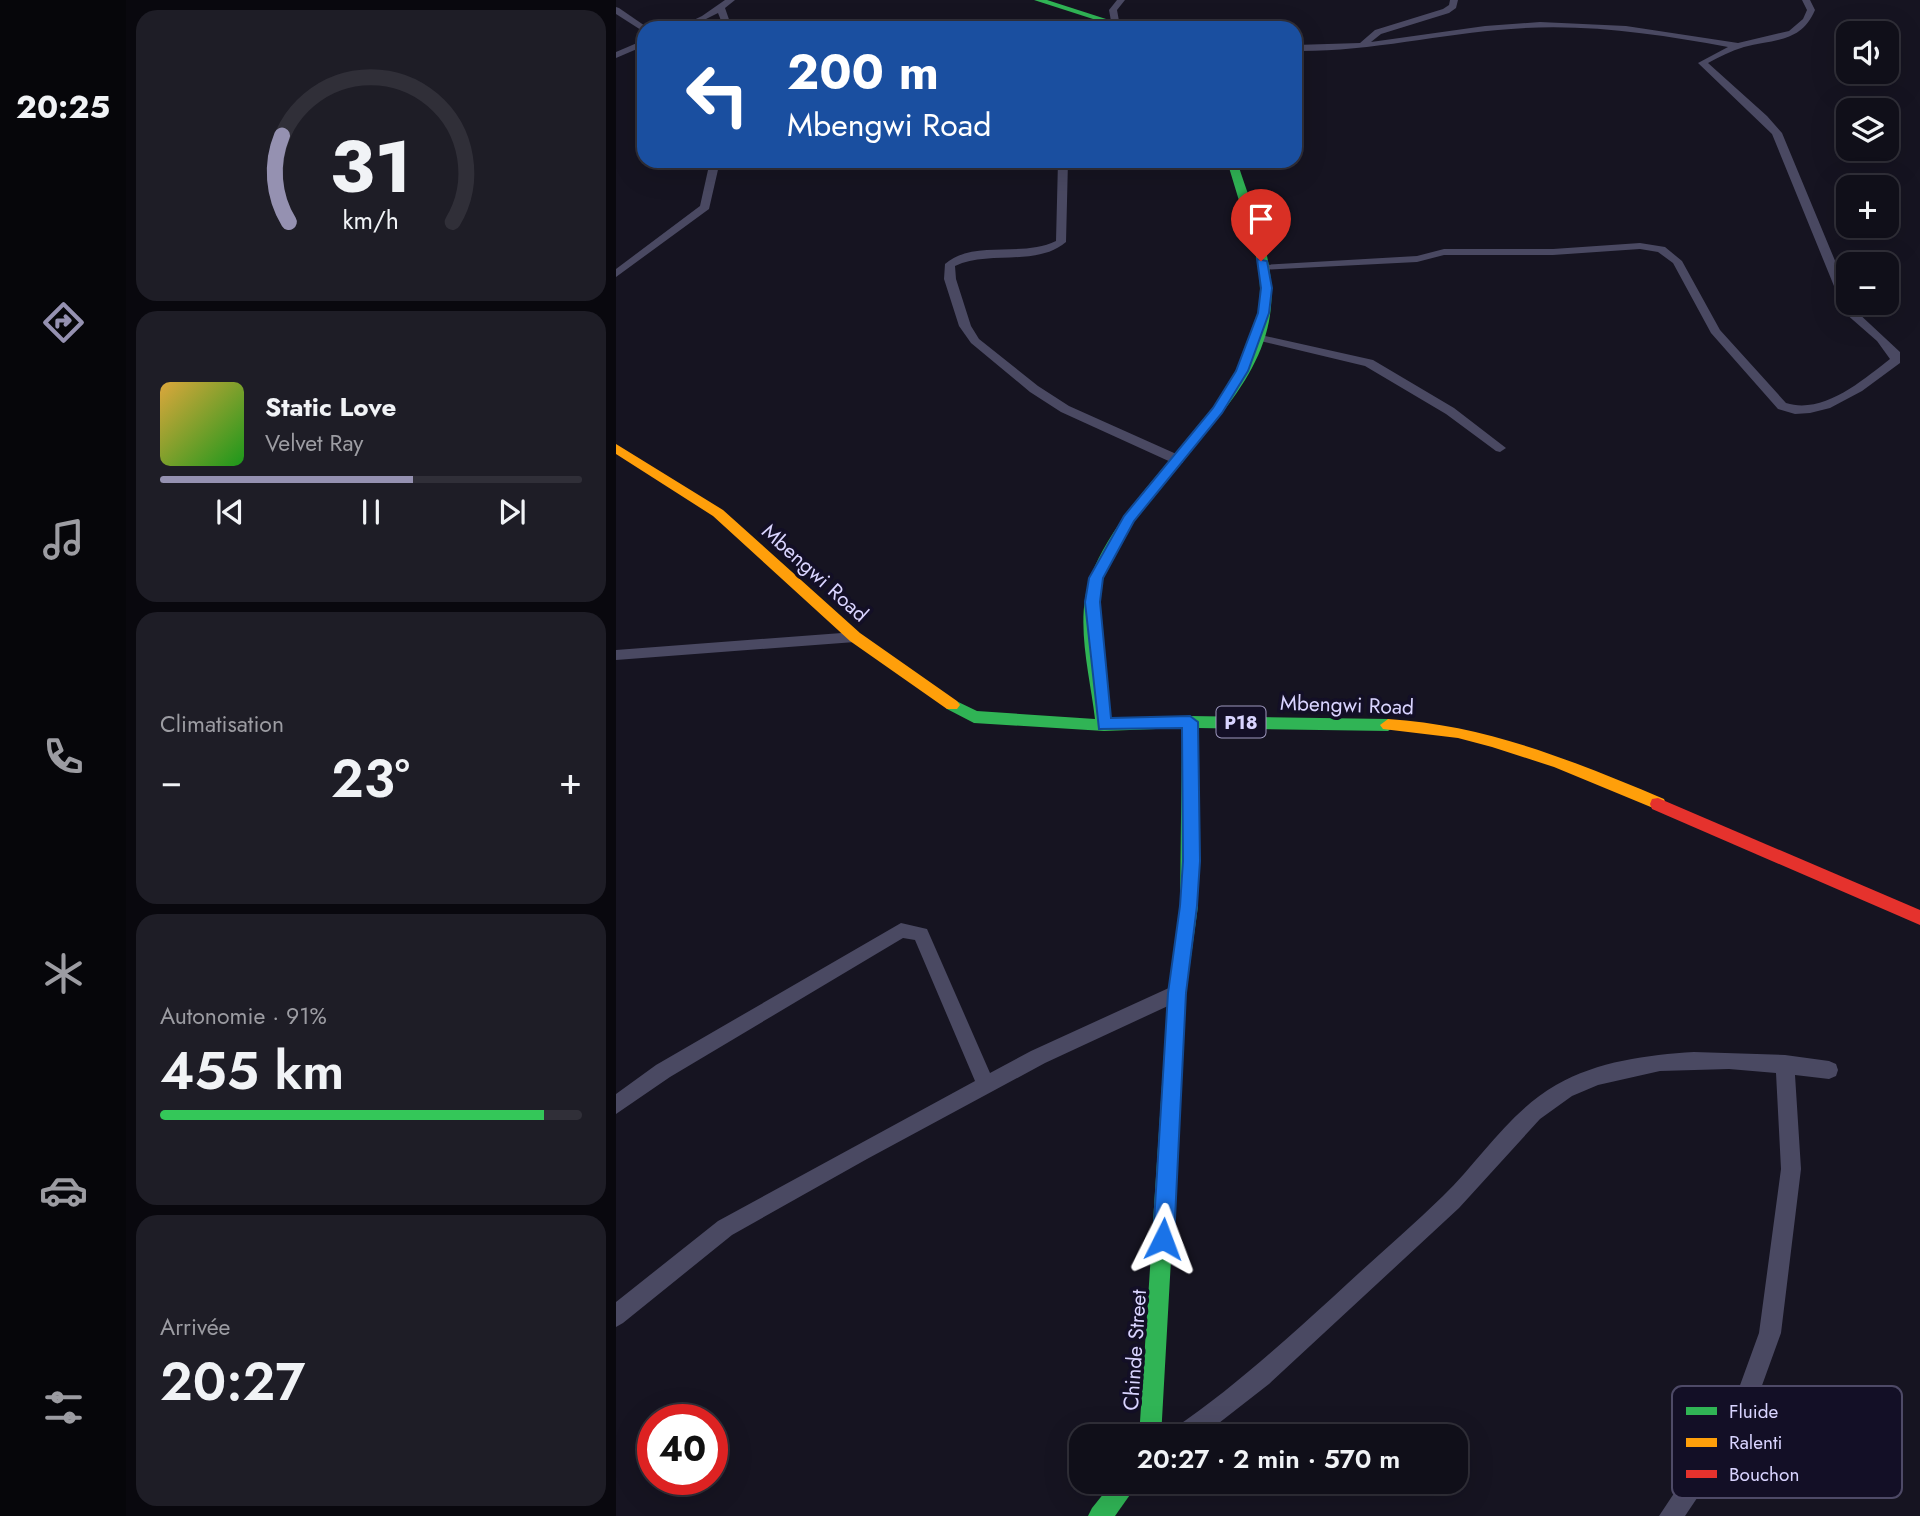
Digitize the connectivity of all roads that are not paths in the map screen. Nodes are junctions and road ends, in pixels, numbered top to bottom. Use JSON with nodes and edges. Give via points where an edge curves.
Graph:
{"nodes":[{"id":1,"x":731,"y":0,"type":"edge"},
{"id":2,"x":1038,"y":0,"type":"edge"},
{"id":3,"x":1121,"y":0,"type":"edge"},
{"id":4,"x":1454,"y":0,"type":"edge"},
{"id":5,"x":1806,"y":0,"type":"edge"},
{"id":6,"x":721,"y":9,"type":"junction"},
{"id":7,"x":616,"y":10,"type":"edge"},
{"id":8,"x":696,"y":21,"type":"edge"},
{"id":9,"x":725,"y":21,"type":"edge"},
{"id":10,"x":1110,"y":21,"type":"edge"},
{"id":11,"x":1121,"y":21,"type":"edge"},
{"id":12,"x":637,"y":24,"type":"edge"},
{"id":13,"x":637,"y":46,"type":"edge"},
{"id":14,"x":1362,"y":46,"type":"junction"},
{"id":15,"x":1739,"y":46,"type":"junction"},
{"id":16,"x":1302,"y":48,"type":"edge"},
{"id":17,"x":616,"y":55,"type":"edge"},
{"id":18,"x":713,"y":168,"type":"edge"},
{"id":19,"x":1063,"y":168,"type":"edge"},
{"id":20,"x":1234,"y":168,"type":"edge"},
{"id":21,"x":1264,"y":268,"type":"junction"},
{"id":22,"x":616,"y":274,"type":"edge"},
{"id":23,"x":1256,"y":337,"type":"junction"},
{"id":24,"x":616,"y":448,"type":"edge"},
{"id":25,"x":1500,"y":448,"type":"dead end"},
{"id":26,"x":1178,"y":460,"type":"junction"},
{"id":27,"x":855,"y":637,"type":"junction"},
{"id":28,"x":616,"y":654,"type":"edge"},
{"id":29,"x":1190,"y":722,"type":"junction"},
{"id":30,"x":1104,"y":725,"type":"junction"},
{"id":31,"x":1920,"y":918,"type":"edge"},
{"id":32,"x":1177,"y":993,"type":"junction"},
{"id":33,"x":1786,"y":1064,"type":"junction"},
{"id":34,"x":1829,"y":1070,"type":"dead end"},
{"id":35,"x":986,"y":1085,"type":"junction"},
{"id":36,"x":616,"y":1105,"type":"edge"},
{"id":37,"x":616,"y":1316,"type":"edge"},
{"id":38,"x":1751,"y":1386,"type":"edge"},
{"id":39,"x":1151,"y":1424,"type":"edge"},
{"id":40,"x":1200,"y":1424,"type":"edge"},
{"id":41,"x":1118,"y":1494,"type":"edge"},
{"id":42,"x":1683,"y":1498,"type":"edge"},
{"id":43,"x":1100,"y":1516,"type":"edge"},
{"id":44,"x":1671,"y":1516,"type":"edge"}],
"edges":[{"from":1,"to":6,"type":"street"},
{"from":2,"to":10,"type":"street"},
{"from":3,"to":11,"type":"street","via":[[1113,10]]},
{"from":4,"to":14,"type":"street","via":[[1447,11],[1378,32]]},
{"from":5,"to":15,"type":"street","via":[[1811,10],[1807,23],[1797,31]]},
{"from":6,"to":8,"type":"street"},
{"from":6,"to":9,"type":"street"},
{"from":7,"to":12,"type":"street"},
{"from":13,"to":17,"type":"street"},
{"from":14,"to":15,"type":"street","via":[[1511,26],[1556,25],[1655,32]]},
{"from":14,"to":16,"type":"street"},
{"from":15,"to":21,"type":"street","via":[[1702,63],[1777,133],[1851,313],[1896,355],[1896,360],[1846,395],[1804,411],[1782,406],[1715,331],[1676,261],[1650,247],[1444,252],[1417,259]]},
{"from":18,"to":22,"type":"street","via":[[705,207]]},
{"from":19,"to":26,"type":"street","via":[[1059,244],[950,264],[950,279],[965,326],[975,341],[1034,389],[1102,427]]},
{"from":20,"to":21,"type":"street"},
{"from":21,"to":23,"type":"street","via":[[1267,288]]},
{"from":23,"to":25,"type":"street","via":[[1369,363],[1450,411]]},
{"from":23,"to":26,"type":"street","via":[[1218,410]]},
{"from":24,"to":27,"type":"street","name":"Mbengwi Road","number":"P18","via":[[718,513]]},
{"from":26,"to":30,"type":"street","via":[[1129,519],[1096,578],[1093,627]]},
{"from":27,"to":28,"type":"street"},
{"from":27,"to":30,"type":"street","name":"Mbengwi Road","number":"P18","via":[[974,717]]},
{"from":29,"to":30,"type":"street","name":"Mbengwi Road","number":"P18"},
{"from":29,"to":31,"type":"street","name":"Mbengwi Road","number":"P18","via":[[1398,725],[1475,737],[1557,760]]},
{"from":29,"to":32,"type":"street","name":"Chinde Street","via":[[1191,872]]},
{"from":32,"to":35,"type":"street"},
{"from":32,"to":39,"type":"street","name":"Chinde Street"},
{"from":33,"to":34,"type":"street"},
{"from":33,"to":38,"type":"street","via":[[1791,1169],[1770,1333]]},
{"from":33,"to":40,"type":"street","via":[[1709,1058],[1661,1063],[1604,1074],[1564,1090],[1533,1112],[1454,1199],[1269,1370]]},
{"from":35,"to":36,"type":"street","via":[[921,934],[901,930],[663,1071]]},
{"from":35,"to":37,"type":"street","via":[[725,1228]]},
{"from":41,"to":43,"type":"street"},
{"from":42,"to":44,"type":"street"}]}
